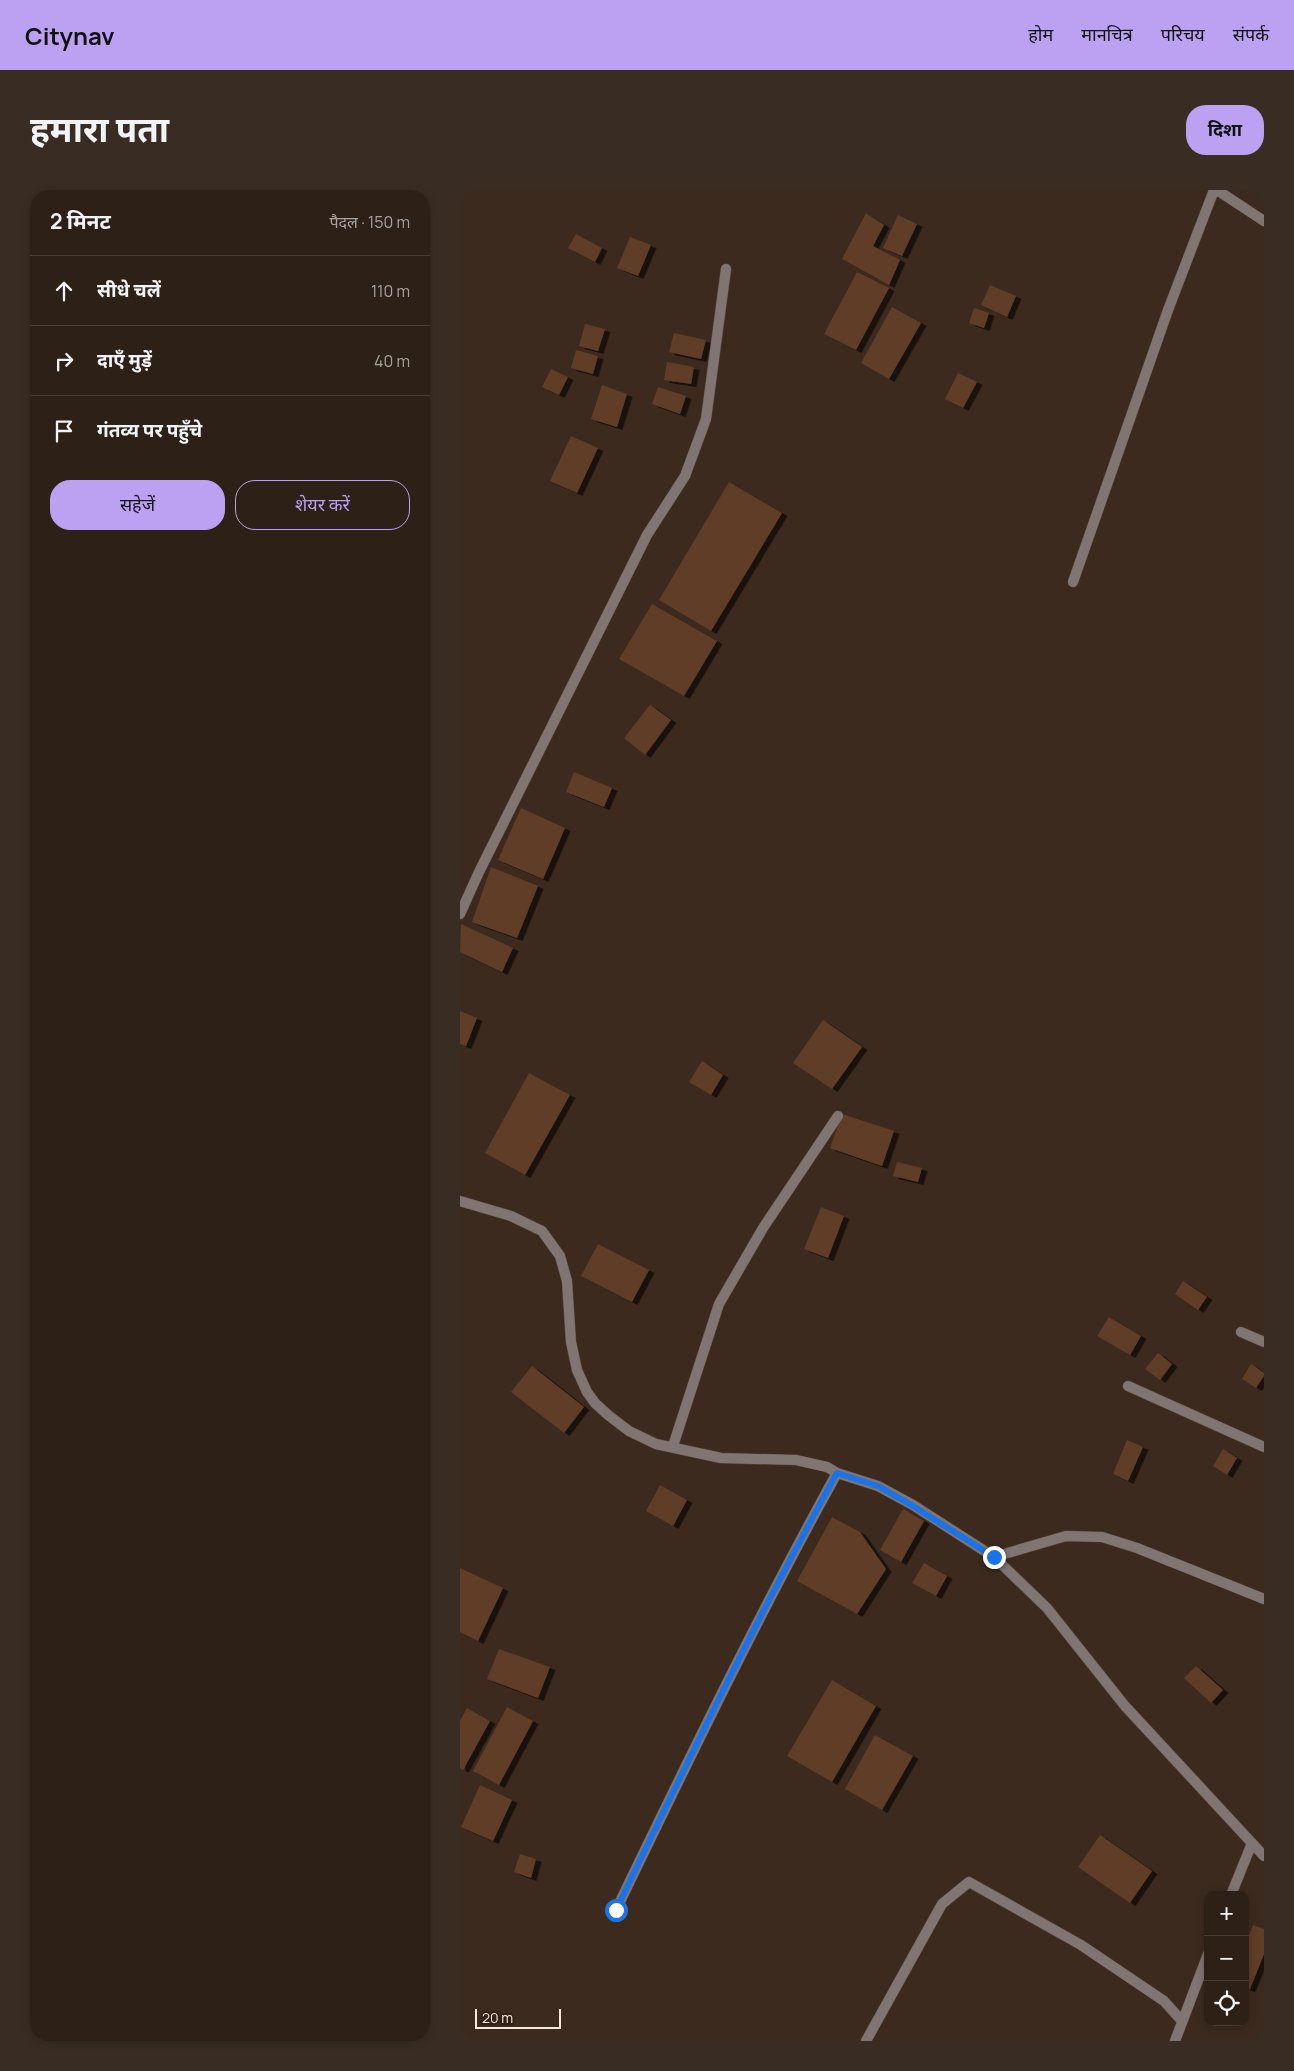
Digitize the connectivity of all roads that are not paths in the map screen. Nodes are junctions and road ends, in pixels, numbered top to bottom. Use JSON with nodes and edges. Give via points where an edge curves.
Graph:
{"nodes":[{"id":1,"x":1215,"y":190,"type":"edge"},
{"id":2,"x":1264,"y":221,"type":"edge"},
{"id":3,"x":726,"y":269,"type":"dead end"},
{"id":4,"x":1073,"y":582,"type":"dead end"},
{"id":5,"x":460,"y":914,"type":"edge"},
{"id":6,"x":838,"y":1116,"type":"dead end"},
{"id":7,"x":460,"y":1201,"type":"edge"},
{"id":8,"x":1241,"y":1332,"type":"dead end"},
{"id":9,"x":1264,"y":1342,"type":"edge"},
{"id":10,"x":1128,"y":1386,"type":"dead end"},
{"id":11,"x":673,"y":1446,"type":"junction"},
{"id":12,"x":1264,"y":1447,"type":"edge"},
{"id":13,"x":837,"y":1473,"type":"junction"},
{"id":14,"x":994,"y":1557,"type":"junction"},
{"id":15,"x":1264,"y":1599,"type":"edge"},
{"id":16,"x":1252,"y":1843,"type":"junction"},
{"id":17,"x":1264,"y":1856,"type":"edge"},
{"id":18,"x":1233,"y":1891,"type":"edge"},
{"id":19,"x":616,"y":1910,"type":"dead end"},
{"id":20,"x":1204,"y":1964,"type":"edge"},
{"id":21,"x":1182,"y":2021,"type":"junction"},
{"id":22,"x":866,"y":2041,"type":"edge"},
{"id":23,"x":1175,"y":2041,"type":"edge"}],
"edges":[{"from":1,"to":2,"type":"street"},
{"from":1,"to":4,"type":"street","via":[[1168,310]]},
{"from":3,"to":5,"type":"street","via":[[706,419],[685,476],[647,535]]},
{"from":6,"to":11,"type":"street","via":[[763,1228],[719,1304]]},
{"from":7,"to":11,"type":"street","via":[[511,1216],[542,1231],[560,1256],[567,1281],[570,1342],[587,1392],[629,1431],[656,1444]]},
{"from":8,"to":9,"type":"street"},
{"from":10,"to":12,"type":"street"},
{"from":11,"to":13,"type":"street","via":[[721,1458],[796,1460],[827,1467]]},
{"from":13,"to":14,"type":"street","via":[[878,1486]]},
{"from":13,"to":19,"type":"street","via":[[730,1673]]},
{"from":14,"to":15,"type":"street","via":[[1066,1536],[1102,1537]]},
{"from":14,"to":16,"type":"street","via":[[1047,1608],[1125,1706]]},
{"from":16,"to":17,"type":"street"},
{"from":16,"to":18,"type":"street"},
{"from":20,"to":21,"type":"street"},
{"from":21,"to":22,"type":"street","via":[[1164,2000],[1082,1945],[969,1882],[942,1904]]},
{"from":21,"to":23,"type":"street"}]}
